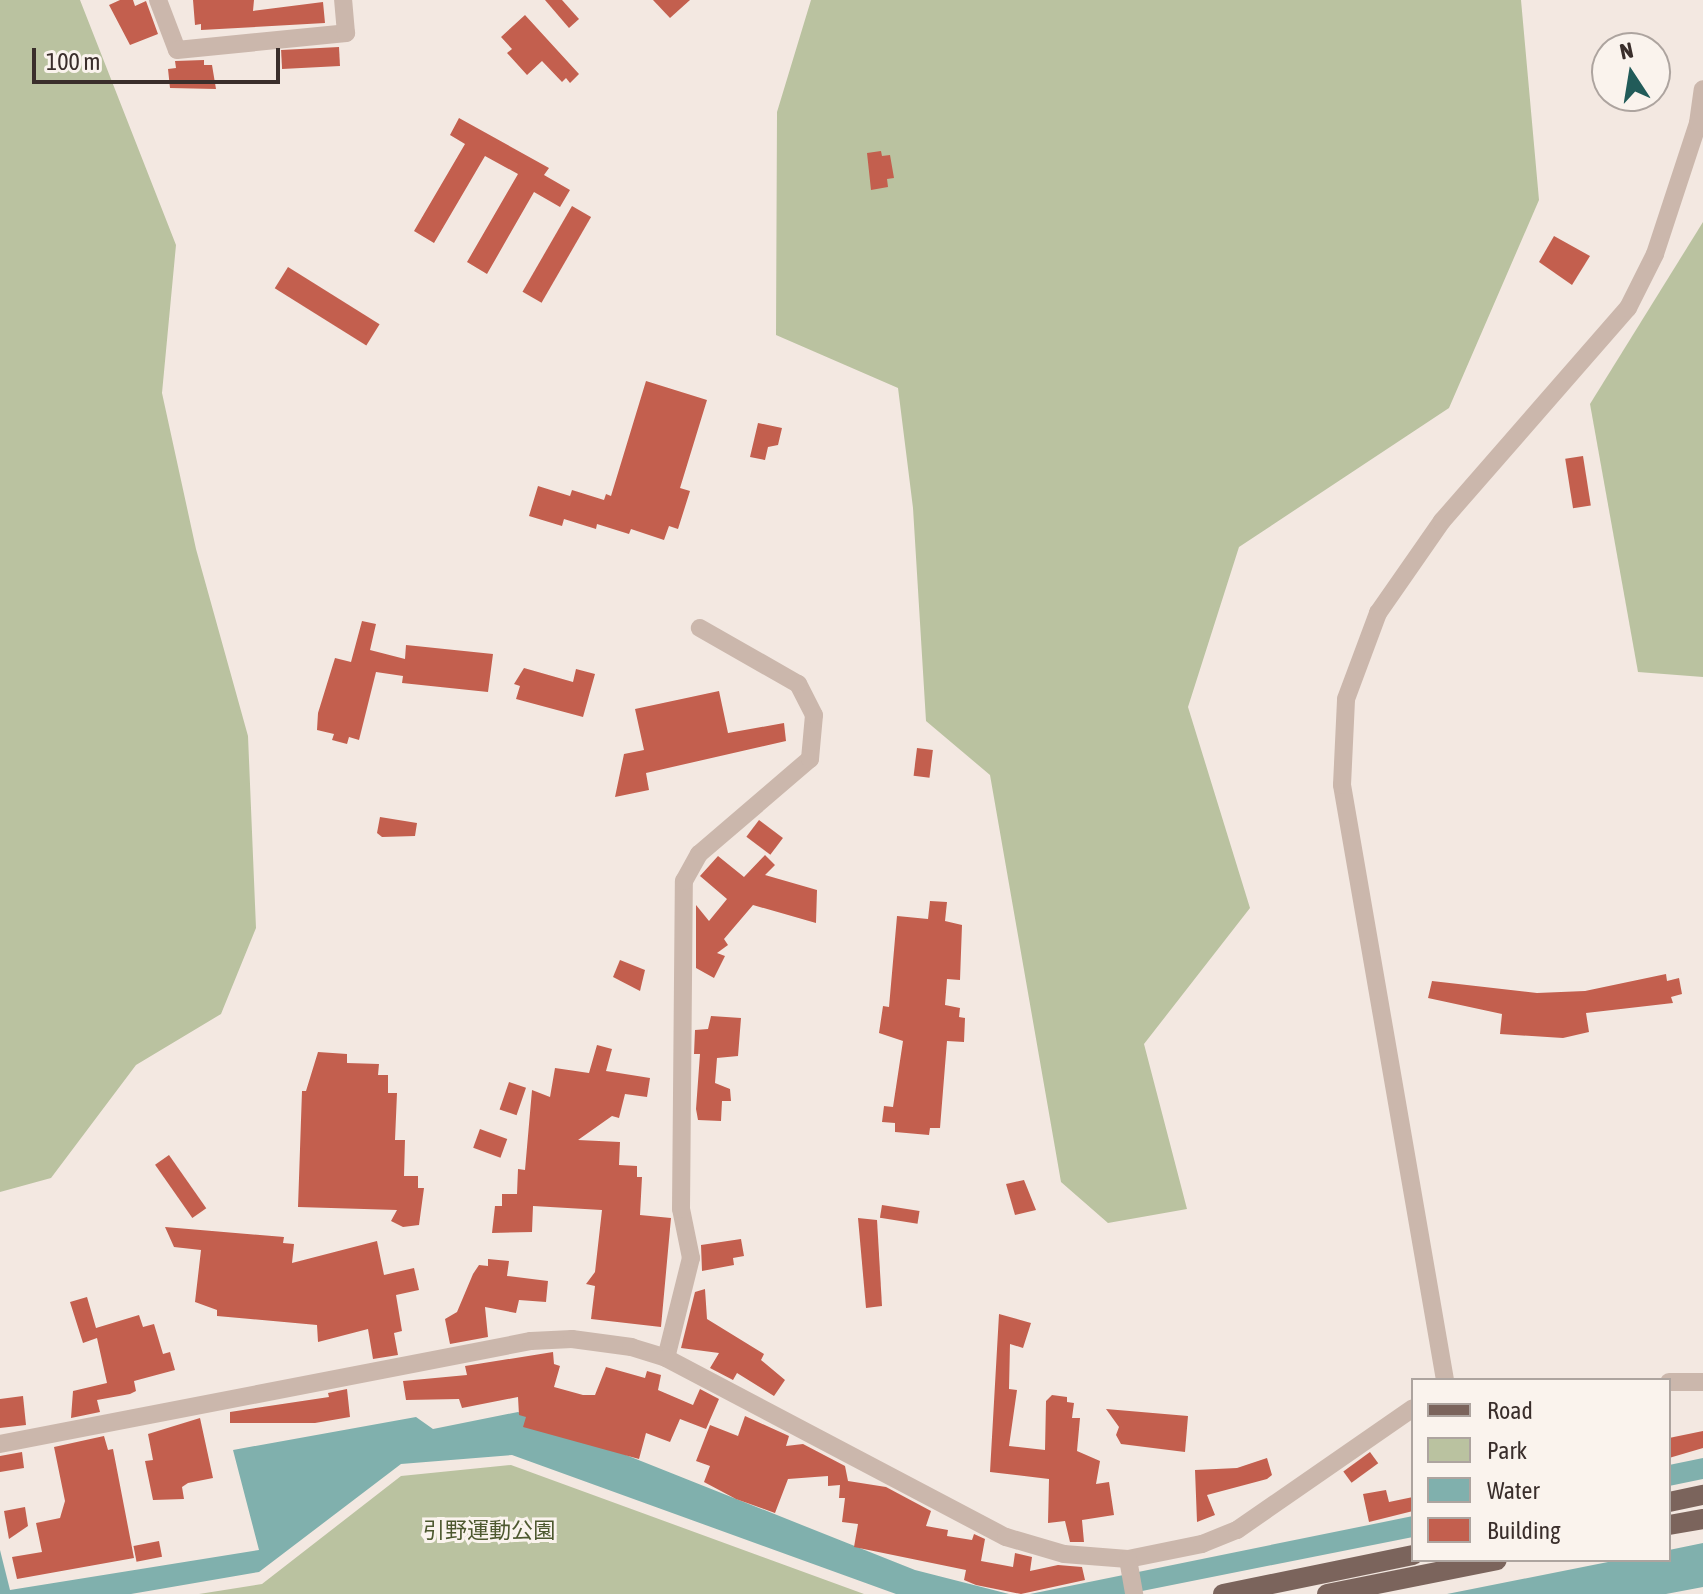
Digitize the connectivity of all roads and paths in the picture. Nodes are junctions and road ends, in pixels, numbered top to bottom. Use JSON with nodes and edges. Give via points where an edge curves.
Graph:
{"nodes":[{"id":1,"x":158,"y":0,"type":"edge"},
{"id":2,"x":343,"y":0,"type":"edge"},
{"id":3,"x":1703,"y":89,"type":"edge"},
{"id":4,"x":700,"y":628,"type":"dead end"},
{"id":5,"x":666,"y":1358,"type":"junction"},
{"id":6,"x":1445,"y":1378,"type":"edge"},
{"id":7,"x":1671,"y":1382,"type":"edge"},
{"id":8,"x":1703,"y":1382,"type":"edge"},
{"id":9,"x":1411,"y":1409,"type":"edge"},
{"id":10,"x":0,"y":1444,"type":"edge"},
{"id":11,"x":1703,"y":1495,"type":"edge"},
{"id":12,"x":1671,"y":1502,"type":"edge"},
{"id":13,"x":1703,"y":1519,"type":"edge"},
{"id":14,"x":1671,"y":1525,"type":"edge"},
{"id":15,"x":1411,"y":1555,"type":"edge"},
{"id":16,"x":1481,"y":1562,"type":"edge"},
{"id":17,"x":1129,"y":1563,"type":"junction"},
{"id":18,"x":1134,"y":1594,"type":"edge"},
{"id":19,"x":1223,"y":1594,"type":"edge"},
{"id":20,"x":1327,"y":1594,"type":"edge"}],
"edges":[{"from":1,"to":2,"type":"street","via":[[177,50],[346,33]]},
{"from":3,"to":6,"type":"street","via":[[1698,123],[1655,254],[1628,308],[1442,521],[1378,613],[1346,699],[1342,785]]},
{"from":4,"to":5,"type":"street","via":[[798,684],[814,715],[810,759],[699,854],[684,881],[681,1209],[691,1258]]},
{"from":5,"to":10,"type":"street","via":[[610,1344],[531,1341],[99,1429]]},
{"from":5,"to":17,"type":"street","via":[[1006,1537],[1064,1554]]},
{"from":7,"to":8,"type":"street"},
{"from":9,"to":17,"type":"street","via":[[1237,1530]]},
{"from":11,"to":12,"type":"main road"},
{"from":13,"to":14,"type":"main road"},
{"from":15,"to":19,"type":"main road"},
{"from":16,"to":20,"type":"main road"},
{"from":17,"to":18,"type":"street"}]}
